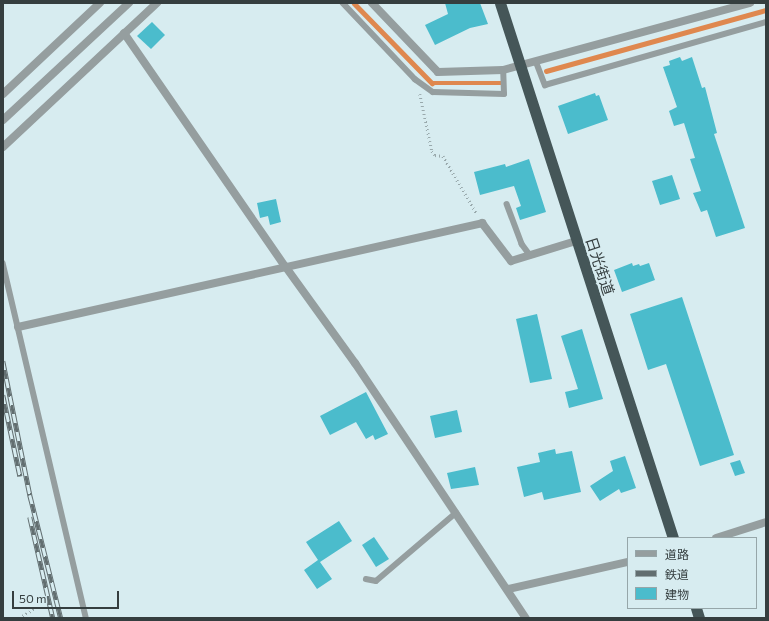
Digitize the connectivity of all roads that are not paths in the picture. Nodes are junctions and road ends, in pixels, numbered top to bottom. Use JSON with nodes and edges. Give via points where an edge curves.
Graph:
{"nodes":[{"id":1,"x":100,"y":3,"type":"edge"},
{"id":2,"x":129,"y":3,"type":"edge"},
{"id":3,"x":157,"y":3,"type":"edge"},
{"id":4,"x":343,"y":3,"type":"edge"},
{"id":5,"x":372,"y":3,"type":"edge"},
{"id":6,"x":500,"y":3,"type":"edge"},
{"id":7,"x":750,"y":3,"type":"edge"},
{"id":8,"x":766,"y":22,"type":"edge"},
{"id":9,"x":124,"y":33,"type":"junction"},
{"id":10,"x":536,"y":61,"type":"junction"},
{"id":11,"x":520,"y":65,"type":"junction"},
{"id":12,"x":503,"y":70,"type":"junction"},
{"id":13,"x":3,"y":94,"type":"edge"},
{"id":14,"x":3,"y":120,"type":"edge"},
{"id":15,"x":3,"y":147,"type":"edge"},
{"id":16,"x":507,"y":204,"type":"dead end"},
{"id":17,"x":576,"y":241,"type":"junction"},
{"id":18,"x":530,"y":255,"type":"junction"},
{"id":19,"x":3,"y":263,"type":"edge"},
{"id":20,"x":285,"y":266,"type":"junction"},
{"id":21,"x":18,"y":327,"type":"junction"},
{"id":22,"x":456,"y":513,"type":"junction"},
{"id":23,"x":766,"y":522,"type":"edge"},
{"id":24,"x":673,"y":537,"type":"edge"},
{"id":25,"x":719,"y":537,"type":"edge"},
{"id":26,"x":627,"y":562,"type":"edge"},
{"id":27,"x":366,"y":579,"type":"dead end"},
{"id":28,"x":508,"y":589,"type":"junction"},
{"id":29,"x":86,"y":618,"type":"edge"},
{"id":30,"x":526,"y":618,"type":"edge"}],
"edges":[{"from":1,"to":13,"type":"street"},
{"from":2,"to":14,"type":"street"},
{"from":3,"to":9,"type":"street"},
{"from":4,"to":12,"type":"lane","via":[[429,90],[439,94],[504,94]]},
{"from":5,"to":12,"type":"street","via":[[438,72]]},
{"from":6,"to":11,"type":"highway","name":"日光街道"},
{"from":7,"to":10,"type":"street"},
{"from":8,"to":10,"type":"lane","via":[[545,85]]},
{"from":9,"to":15,"type":"street"},
{"from":9,"to":20,"type":"street"},
{"from":10,"to":11,"type":"street"},
{"from":11,"to":12,"type":"street"},
{"from":11,"to":17,"type":"highway","name":"日光街道"},
{"from":16,"to":18,"type":"lane","via":[[522,244]]},
{"from":17,"to":18,"type":"street"},
{"from":17,"to":24,"type":"highway","name":"日光街道"},
{"from":18,"to":20,"type":"street","via":[[511,261],[482,223]]},
{"from":19,"to":21,"type":"lane"},
{"from":20,"to":21,"type":"street"},
{"from":20,"to":22,"type":"street","via":[[355,363]]},
{"from":21,"to":29,"type":"lane"},
{"from":22,"to":27,"type":"lane","via":[[376,581]]},
{"from":22,"to":28,"type":"street"},
{"from":23,"to":25,"type":"street"},
{"from":26,"to":28,"type":"street"},
{"from":28,"to":30,"type":"street"}]}
